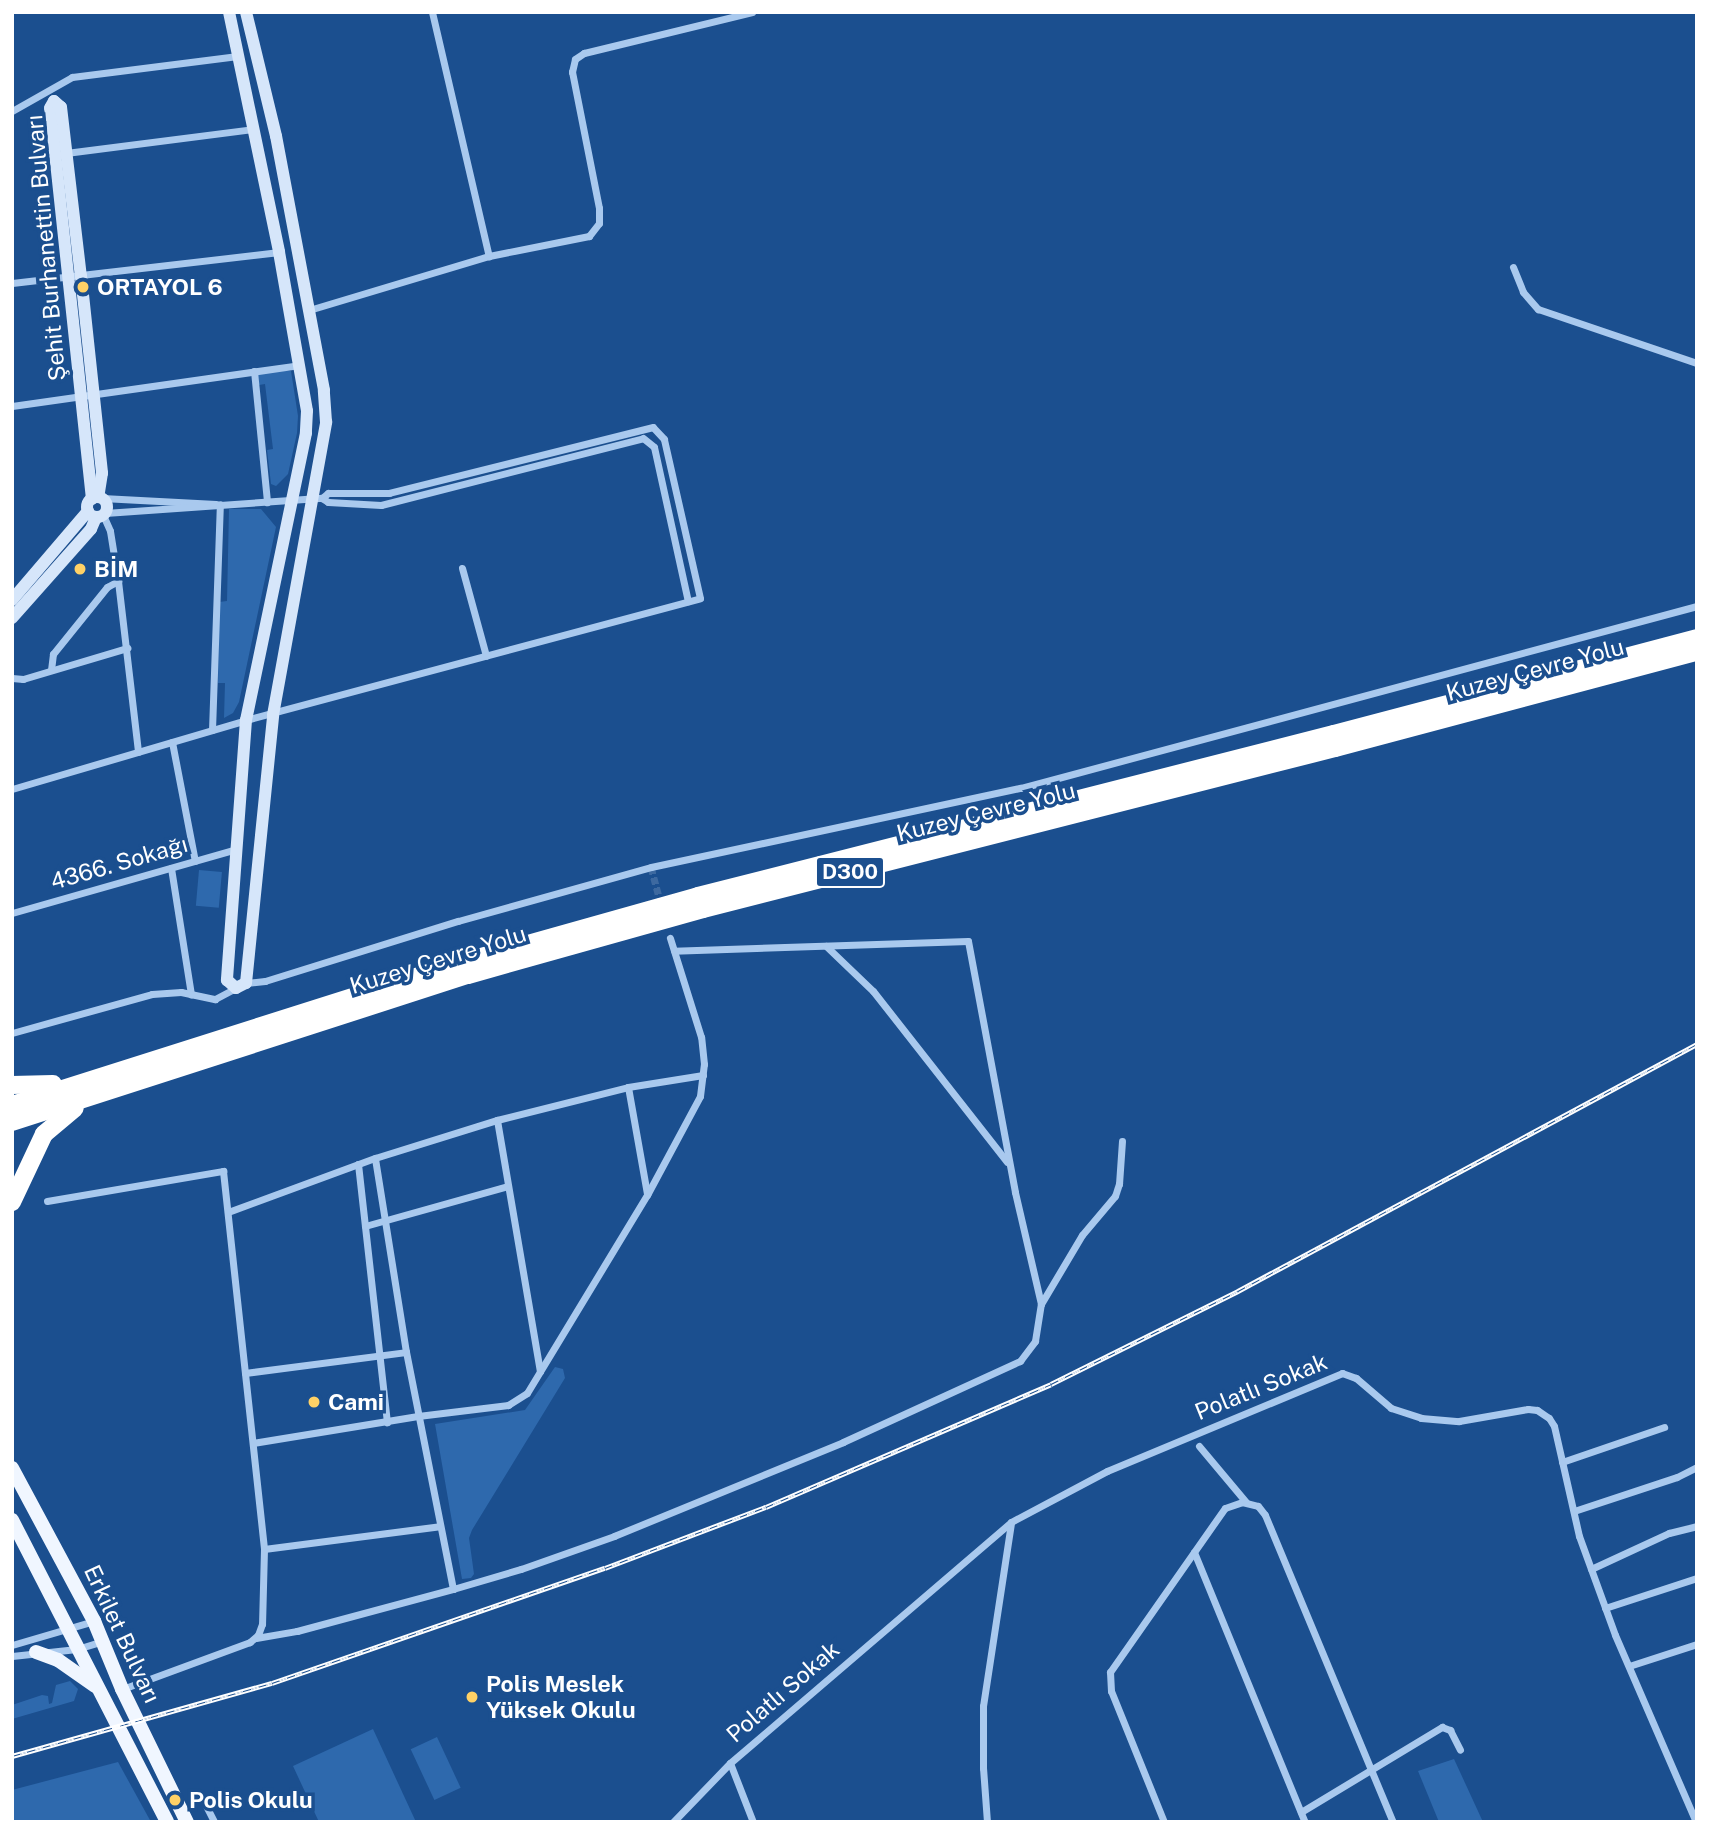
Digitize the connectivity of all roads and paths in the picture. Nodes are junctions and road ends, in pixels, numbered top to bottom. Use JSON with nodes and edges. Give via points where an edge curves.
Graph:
{"nodes":[{"id":1,"x":229,"y":12,"type":"edge"},
{"id":2,"x":246,"y":12,"type":"edge"},
{"id":3,"x":432,"y":12,"type":"edge"},
{"id":4,"x":752,"y":12,"type":"edge"},
{"id":5,"x":238,"y":57,"type":"junction"},
{"id":6,"x":50,"y":88,"type":"junction"},
{"id":7,"x":54,"y":101,"type":"junction"},
{"id":8,"x":12,"y":111,"type":"edge"},
{"id":9,"x":254,"y":129,"type":"junction"},
{"id":10,"x":66,"y":153,"type":"junction"},
{"id":11,"x":279,"y":252,"type":"junction"},
{"id":12,"x":489,"y":256,"type":"junction"},
{"id":13,"x":1513,"y":267,"type":"dead end"},
{"id":14,"x":75,"y":277,"type":"junction"},
{"id":15,"x":12,"y":283,"type":"edge"},
{"id":16,"x":309,"y":310,"type":"junction"},
{"id":17,"x":1697,"y":363,"type":"edge"},
{"id":18,"x":299,"y":365,"type":"junction"},
{"id":19,"x":254,"y":371,"type":"junction"},
{"id":20,"x":87,"y":394,"type":"junction"},
{"id":21,"x":12,"y":406,"type":"edge"},
{"id":22,"x":656,"y":429,"type":"junction"},
{"id":23,"x":650,"y":440,"type":"junction"},
{"id":24,"x":317,"y":499,"type":"junction"},
{"id":25,"x":292,"y":500,"type":"junction"},
{"id":26,"x":267,"y":502,"type":"junction"},
{"id":27,"x":220,"y":504,"type":"junction"},
{"id":28,"x":98,"y":507,"type":"junction"},
{"id":29,"x":462,"y":568,"type":"dead end"},
{"id":30,"x":118,"y":581,"type":"junction"},
{"id":31,"x":12,"y":600,"type":"edge"},
{"id":32,"x":688,"y":601,"type":"junction"},
{"id":33,"x":1697,"y":606,"type":"edge"},
{"id":34,"x":12,"y":618,"type":"edge"},
{"id":35,"x":1697,"y":638,"type":"edge"},
{"id":36,"x":127,"y":648,"type":"junction"},
{"id":37,"x":1697,"y":652,"type":"edge"},
{"id":38,"x":486,"y":656,"type":"junction"},
{"id":39,"x":51,"y":670,"type":"junction"},
{"id":40,"x":12,"y":678,"type":"edge"},
{"id":41,"x":273,"y":715,"type":"junction"},
{"id":42,"x":246,"y":720,"type":"junction"},
{"id":43,"x":212,"y":730,"type":"junction"},
{"id":44,"x":172,"y":742,"type":"junction"},
{"id":45,"x":138,"y":752,"type":"junction"},
{"id":46,"x":12,"y":789,"type":"edge"},
{"id":47,"x":237,"y":849,"type":"junction"},
{"id":48,"x":195,"y":861,"type":"junction"},
{"id":49,"x":171,"y":868,"type":"junction"},
{"id":50,"x":12,"y":913,"type":"edge"},
{"id":51,"x":670,"y":938,"type":"dead end"},
{"id":52,"x":825,"y":945,"type":"junction"},
{"id":53,"x":674,"y":951,"type":"junction"},
{"id":54,"x":241,"y":986,"type":"junction"},
{"id":55,"x":191,"y":994,"type":"junction"},
{"id":56,"x":12,"y":1033,"type":"edge"},
{"id":57,"x":111,"y":1073,"type":"junction"},
{"id":58,"x":703,"y":1075,"type":"junction"},
{"id":59,"x":12,"y":1085,"type":"edge"},
{"id":60,"x":628,"y":1087,"type":"junction"},
{"id":61,"x":92,"y":1097,"type":"junction"},
{"id":62,"x":12,"y":1105,"type":"edge"},
{"id":63,"x":497,"y":1121,"type":"junction"},
{"id":64,"x":12,"y":1122,"type":"edge"},
{"id":65,"x":1122,"y":1141,"type":"dead end"},
{"id":66,"x":374,"y":1158,"type":"junction"},
{"id":67,"x":358,"y":1164,"type":"junction"},
{"id":68,"x":1009,"y":1164,"type":"junction"},
{"id":69,"x":509,"y":1186,"type":"junction"},
{"id":70,"x":647,"y":1195,"type":"junction"},
{"id":71,"x":47,"y":1201,"type":"dead end"},
{"id":72,"x":12,"y":1202,"type":"edge"},
{"id":73,"x":228,"y":1212,"type":"junction"},
{"id":74,"x":385,"y":1221,"type":"junction"},
{"id":75,"x":365,"y":1226,"type":"junction"},
{"id":76,"x":1041,"y":1304,"type":"junction"},
{"id":77,"x":406,"y":1352,"type":"junction"},
{"id":78,"x":380,"y":1356,"type":"junction"},
{"id":79,"x":540,"y":1371,"type":"junction"},
{"id":80,"x":245,"y":1373,"type":"junction"},
{"id":81,"x":418,"y":1416,"type":"junction"},
{"id":82,"x":387,"y":1422,"type":"junction"},
{"id":83,"x":1664,"y":1427,"type":"dead end"},
{"id":84,"x":253,"y":1443,"type":"junction"},
{"id":85,"x":1199,"y":1446,"type":"dead end"},
{"id":86,"x":1562,"y":1462,"type":"junction"},
{"id":87,"x":1697,"y":1467,"type":"edge"},
{"id":88,"x":12,"y":1468,"type":"edge"},
{"id":89,"x":1246,"y":1502,"type":"junction"},
{"id":90,"x":1574,"y":1511,"type":"junction"},
{"id":91,"x":12,"y":1520,"type":"edge"},
{"id":92,"x":1011,"y":1522,"type":"junction"},
{"id":93,"x":440,"y":1526,"type":"junction"},
{"id":94,"x":1697,"y":1526,"type":"edge"},
{"id":95,"x":264,"y":1549,"type":"junction"},
{"id":96,"x":1194,"y":1552,"type":"junction"},
{"id":97,"x":1591,"y":1569,"type":"junction"},
{"id":98,"x":1697,"y":1578,"type":"edge"},
{"id":99,"x":453,"y":1589,"type":"junction"},
{"id":100,"x":1605,"y":1608,"type":"junction"},
{"id":101,"x":94,"y":1621,"type":"junction"},
{"id":102,"x":67,"y":1629,"type":"junction"},
{"id":103,"x":256,"y":1638,"type":"junction"},
{"id":104,"x":103,"y":1642,"type":"junction"},
{"id":105,"x":1697,"y":1644,"type":"edge"},
{"id":106,"x":12,"y":1645,"type":"edge"},
{"id":107,"x":77,"y":1649,"type":"junction"},
{"id":108,"x":36,"y":1652,"type":"junction"},
{"id":109,"x":12,"y":1656,"type":"edge"},
{"id":110,"x":1629,"y":1666,"type":"junction"},
{"id":111,"x":97,"y":1687,"type":"junction"},
{"id":112,"x":122,"y":1689,"type":"junction"},
{"id":113,"x":1460,"y":1750,"type":"dead end"},
{"id":114,"x":730,"y":1763,"type":"junction"},
{"id":115,"x":1371,"y":1770,"type":"junction"},
{"id":116,"x":200,"y":1794,"type":"dead end"},
{"id":117,"x":1301,"y":1812,"type":"junction"},
{"id":118,"x":167,"y":1822,"type":"edge"},
{"id":119,"x":187,"y":1822,"type":"edge"},
{"id":120,"x":214,"y":1822,"type":"edge"},
{"id":121,"x":673,"y":1822,"type":"edge"},
{"id":122,"x":753,"y":1822,"type":"edge"},
{"id":123,"x":987,"y":1822,"type":"edge"},
{"id":124,"x":1164,"y":1822,"type":"edge"},
{"id":125,"x":1305,"y":1822,"type":"edge"},
{"id":126,"x":1393,"y":1822,"type":"edge"},
{"id":127,"x":1696,"y":1822,"type":"edge"}],
"edges":[{"from":1,"to":5,"type":"street"},
{"from":2,"to":16,"type":"street","via":[[276,136]]},
{"from":3,"to":12,"type":"street"},
{"from":4,"to":12,"type":"street","via":[[578,57],[572,72],[599,208],[597,227],[589,236]]},
{"from":5,"to":6,"type":"street","via":[[72,77]]},
{"from":5,"to":9,"type":"street"},
{"from":6,"to":7,"type":"street"},
{"from":6,"to":8,"type":"street"},
{"from":7,"to":10,"type":"street","name":"Şehit Burhanettin Bulvarı","via":[[61,107]]},
{"from":7,"to":14,"type":"street","name":"Şehit Burhanettin Bulvarı","via":[[50,108]]},
{"from":9,"to":10,"type":"street"},
{"from":9,"to":11,"type":"street"},
{"from":10,"to":14,"type":"street","name":"Şehit Burhanettin Bulvarı"},
{"from":11,"to":14,"type":"street"},
{"from":11,"to":18,"type":"street"},
{"from":12,"to":16,"type":"street"},
{"from":13,"to":17,"type":"street","via":[[1523,292],[1538,309]]},
{"from":14,"to":15,"type":"street"},
{"from":14,"to":20,"type":"street","name":"Şehit Burhanettin Bulvarı"},
{"from":16,"to":24,"type":"street","via":[[326,412]]},
{"from":18,"to":19,"type":"street"},
{"from":18,"to":25,"type":"street","via":[[306,433]]},
{"from":19,"to":20,"type":"street"},
{"from":19,"to":26,"type":"street"},
{"from":20,"to":21,"type":"street"},
{"from":20,"to":28,"type":"street","name":"Şehit Burhanettin Bulvarı","via":[[102,474]]},
{"from":22,"to":23,"type":"street"},
{"from":22,"to":24,"type":"street","via":[[644,427],[389,493],[328,493]]},
{"from":22,"to":32,"type":"street","via":[[664,439],[700,598]]},
{"from":23,"to":24,"type":"street","via":[[639,438],[390,503]]},
{"from":23,"to":32,"type":"street"},
{"from":24,"to":25,"type":"street"},
{"from":24,"to":41,"type":"street"},
{"from":25,"to":26,"type":"street"},
{"from":25,"to":42,"type":"street"},
{"from":26,"to":27,"type":"street"},
{"from":27,"to":28,"type":"street"},
{"from":27,"to":28,"type":"street","via":[[204,508]]},
{"from":27,"to":43,"type":"street"},
{"from":28,"to":30,"type":"street","via":[[110,530]]},
{"from":28,"to":31,"type":"street"},
{"from":28,"to":34,"type":"street","via":[[91,529]]},
{"from":29,"to":38,"type":"street"},
{"from":30,"to":36,"type":"street"},
{"from":30,"to":39,"type":"street","via":[[107,587],[54,654]]},
{"from":32,"to":38,"type":"street"},
{"from":33,"to":54,"type":"street","via":[[1009,791],[651,867]]},
{"from":35,"to":57,"type":"highway","name":"Kuzey Çevre Yolu","number":"D300","via":[[698,896],[467,961]]},
{"from":36,"to":39,"type":"street"},
{"from":36,"to":45,"type":"street"},
{"from":37,"to":61,"type":"highway","name":"Kuzey Çevre Yolu","number":"D300","via":[[703,909],[468,975]]},
{"from":38,"to":41,"type":"street"},
{"from":39,"to":40,"type":"street"},
{"from":41,"to":42,"type":"street"},
{"from":41,"to":54,"type":"street"},
{"from":42,"to":43,"type":"street"},
{"from":42,"to":47,"type":"street"},
{"from":43,"to":44,"type":"street"},
{"from":44,"to":45,"type":"street"},
{"from":44,"to":48,"type":"street"},
{"from":45,"to":46,"type":"street"},
{"from":47,"to":48,"type":"street","name":"4366. Sokağı"},
{"from":47,"to":54,"type":"street","via":[[226,981]]},
{"from":48,"to":49,"type":"street","name":"4366. Sokağı"},
{"from":49,"to":50,"type":"street","name":"4366. Sokağı"},
{"from":49,"to":55,"type":"street"},
{"from":51,"to":53,"type":"street"},
{"from":52,"to":53,"type":"street"},
{"from":52,"to":68,"type":"street","via":[[873,991]]},
{"from":52,"to":68,"type":"street","via":[[968,942]]},
{"from":53,"to":58,"type":"street","via":[[701,1037]]},
{"from":54,"to":55,"type":"street","via":[[215,999]]},
{"from":55,"to":56,"type":"street","via":[[152,994]]},
{"from":57,"to":59,"type":"highway","via":[[34,1087]]},
{"from":57,"to":62,"type":"highway","name":"Kuzey Çevre Yolu","number":"D300"},
{"from":58,"to":60,"type":"street"},
{"from":58,"to":70,"type":"street","via":[[696,1108]]},
{"from":60,"to":63,"type":"street"},
{"from":60,"to":70,"type":"street"},
{"from":61,"to":64,"type":"highway","name":"Kuzey Çevre Yolu","number":"D300"},
{"from":61,"to":72,"type":"highway","via":[[44,1134]]},
{"from":63,"to":66,"type":"street"},
{"from":63,"to":69,"type":"street"},
{"from":65,"to":76,"type":"street","via":[[1115,1196],[1082,1235]]},
{"from":66,"to":67,"type":"street"},
{"from":66,"to":74,"type":"street"},
{"from":67,"to":73,"type":"street"},
{"from":67,"to":75,"type":"street"},
{"from":68,"to":76,"type":"street"},
{"from":69,"to":74,"type":"street"},
{"from":69,"to":79,"type":"street"},
{"from":70,"to":79,"type":"street"},
{"from":71,"to":73,"type":"street","via":[[223,1171]]},
{"from":73,"to":80,"type":"street"},
{"from":74,"to":75,"type":"street"},
{"from":74,"to":77,"type":"street"},
{"from":75,"to":78,"type":"street"},
{"from":76,"to":99,"type":"street","via":[[1033,1347],[1008,1366],[854,1437],[663,1516],[549,1560]]},
{"from":77,"to":78,"type":"street"},
{"from":77,"to":81,"type":"street"},
{"from":78,"to":80,"type":"street"},
{"from":78,"to":82,"type":"street"},
{"from":79,"to":81,"type":"street","via":[[527,1393],[513,1404]]},
{"from":80,"to":84,"type":"street"},
{"from":81,"to":82,"type":"street"},
{"from":81,"to":93,"type":"street"},
{"from":82,"to":84,"type":"street"},
{"from":83,"to":86,"type":"street"},
{"from":84,"to":95,"type":"street"},
{"from":85,"to":89,"type":"street"},
{"from":86,"to":90,"type":"street","name":"Polatlı Sokak"},
{"from":86,"to":92,"type":"street","name":"Polatlı Sokak","via":[[1552,1422],[1537,1410],[1459,1420],[1421,1418],[1391,1408],[1356,1378],[1342,1374],[1107,1471]]},
{"from":87,"to":90,"type":"street"},
{"from":88,"to":101,"type":"main road","name":"Erkilet Bulvarı"},
{"from":89,"to":96,"type":"street","via":[[1225,1508]]},
{"from":89,"to":115,"type":"street","via":[[1258,1506],[1265,1516]]},
{"from":90,"to":97,"type":"street","name":"Polatlı Sokak"},
{"from":91,"to":102,"type":"main road","name":"Erkilet Bulvarı"},
{"from":92,"to":114,"type":"street","name":"Polatlı Sokak"},
{"from":92,"to":123,"type":"street","via":[[983,1706]]},
{"from":93,"to":95,"type":"street"},
{"from":93,"to":99,"type":"street"},
{"from":94,"to":97,"type":"street","via":[[1669,1533]]},
{"from":95,"to":103,"type":"street","via":[[262,1624]]},
{"from":96,"to":117,"type":"street"},
{"from":96,"to":124,"type":"street","via":[[1125,1648],[1109,1678]]},
{"from":97,"to":100,"type":"street","name":"Polatlı Sokak"},
{"from":98,"to":100,"type":"street"},
{"from":99,"to":103,"type":"street"},
{"from":100,"to":110,"type":"street","name":"Polatlı Sokak"},
{"from":101,"to":102,"type":"street"},
{"from":101,"to":104,"type":"main road","name":"Erkilet Bulvarı"},
{"from":102,"to":106,"type":"street"},
{"from":102,"to":107,"type":"main road","name":"Erkilet Bulvarı"},
{"from":103,"to":112,"type":"street"},
{"from":104,"to":107,"type":"street"},
{"from":104,"to":112,"type":"main road","name":"Erkilet Bulvarı"},
{"from":105,"to":110,"type":"street"},
{"from":107,"to":108,"type":"street"},
{"from":107,"to":111,"type":"main road","name":"Erkilet Bulvarı"},
{"from":108,"to":109,"type":"street"},
{"from":108,"to":111,"type":"main road","via":[[58,1660]]},
{"from":110,"to":127,"type":"street","name":"Polatlı Sokak"},
{"from":111,"to":118,"type":"main road","name":"Erkilet Bulvarı"},
{"from":112,"to":119,"type":"main road","name":"Erkilet Bulvarı"},
{"from":113,"to":115,"type":"street","via":[[1451,1732],[1442,1727]]},
{"from":114,"to":121,"type":"street","name":"Polatlı Sokak"},
{"from":114,"to":122,"type":"street"},
{"from":115,"to":117,"type":"street"},
{"from":115,"to":126,"type":"street"},
{"from":116,"to":120,"type":"street"},
{"from":117,"to":125,"type":"street"}]}
